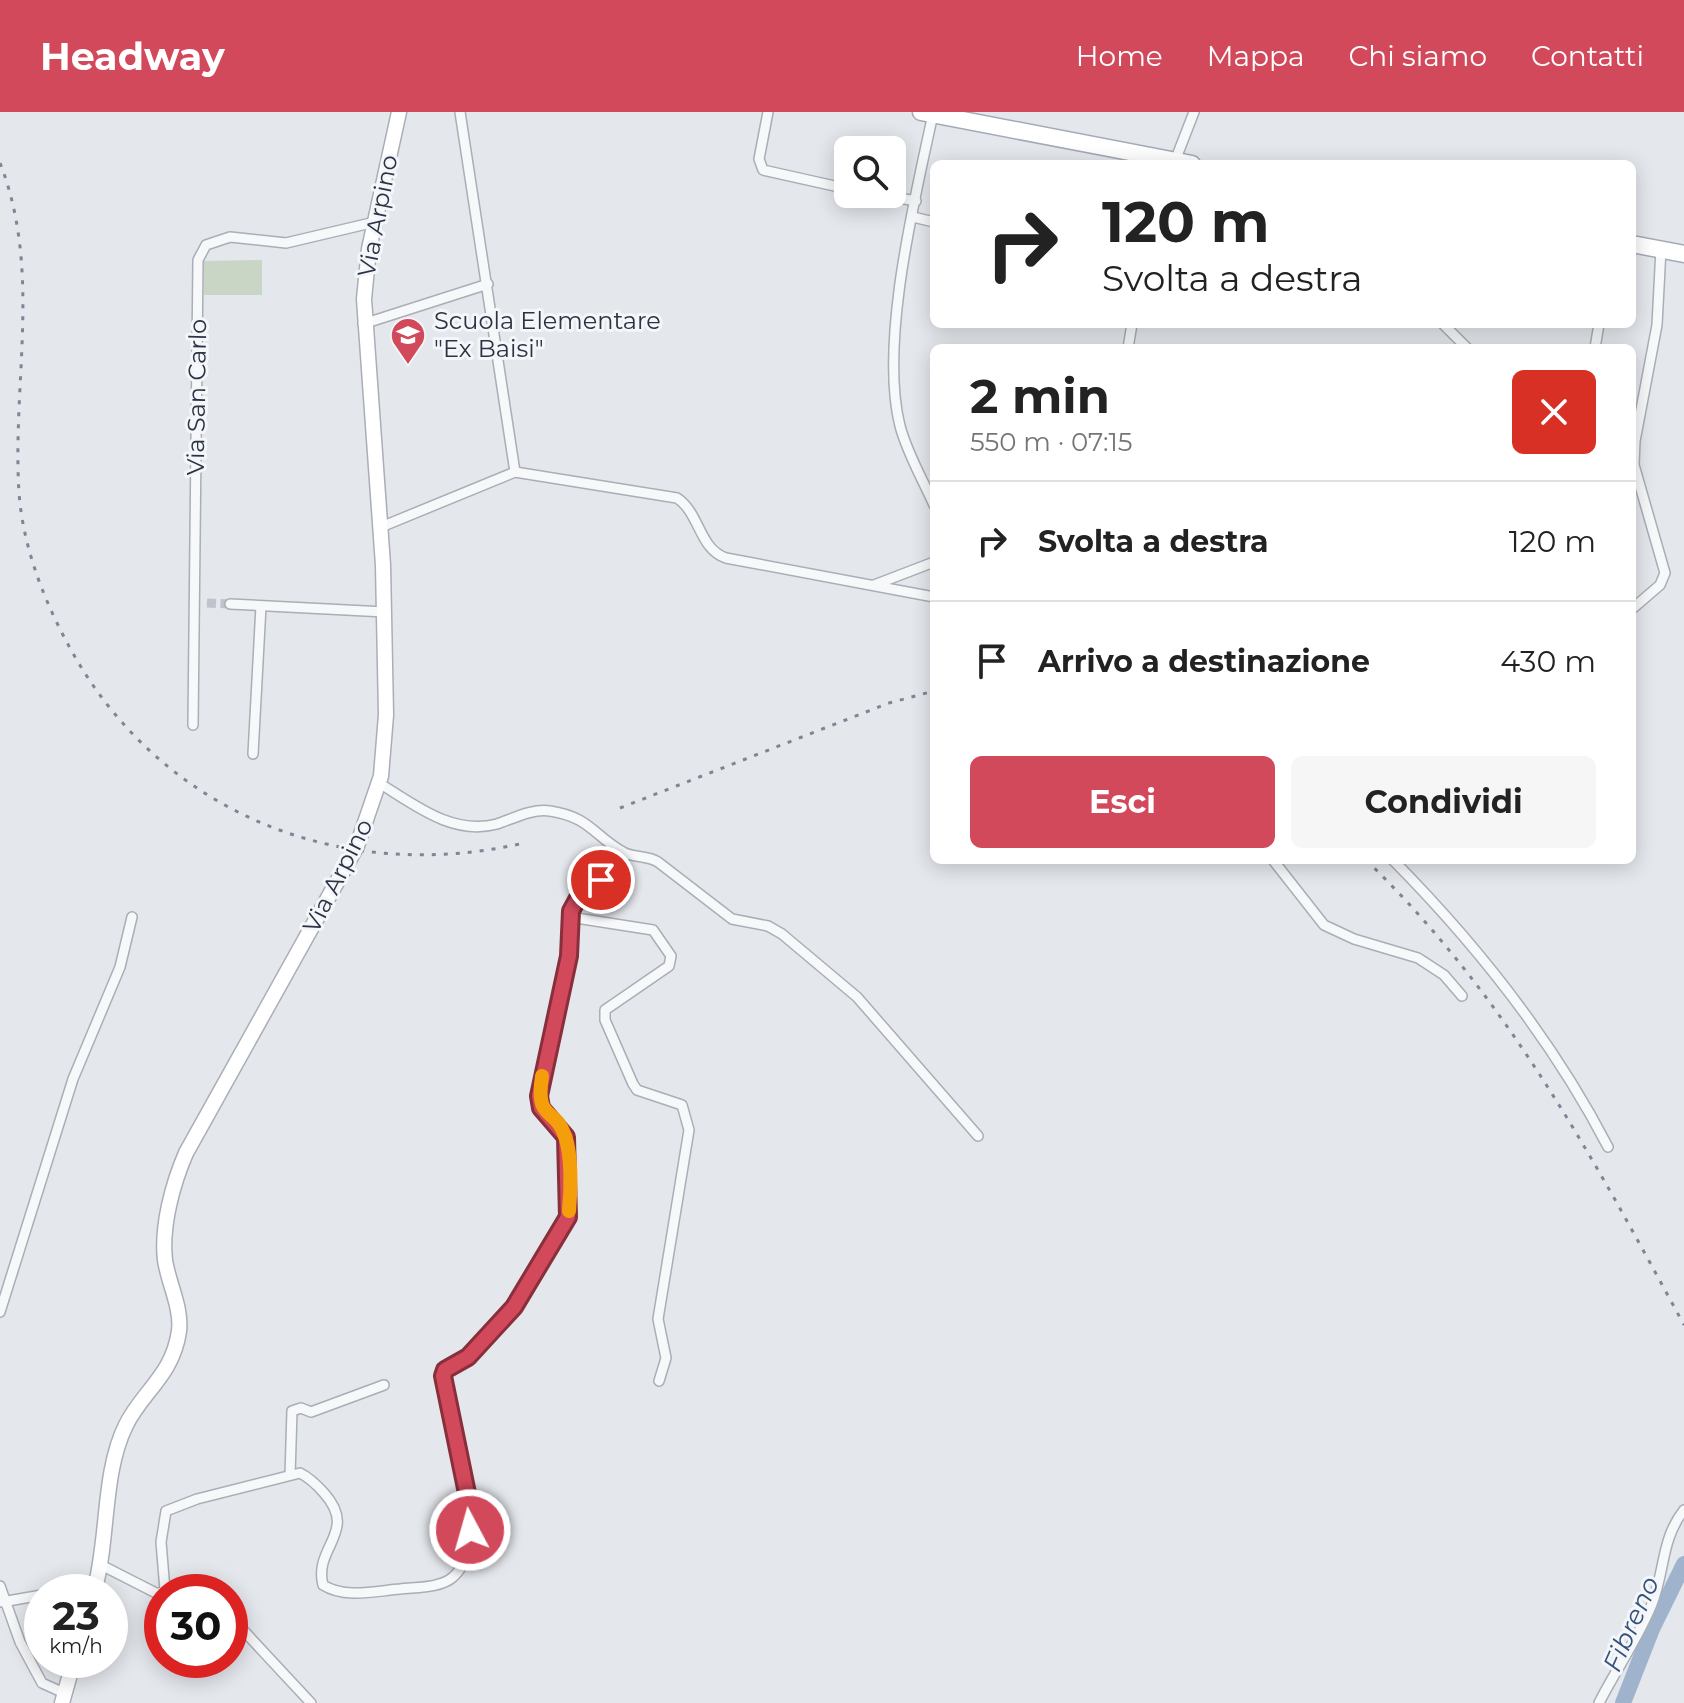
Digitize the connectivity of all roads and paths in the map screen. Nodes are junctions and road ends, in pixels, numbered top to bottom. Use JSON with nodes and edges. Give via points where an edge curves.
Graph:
{"nodes":[{"id":1,"x":399,"y":112,"type":"edge"},
{"id":2,"x":460,"y":112,"type":"edge"},
{"id":3,"x":768,"y":112,"type":"edge"},
{"id":4,"x":1194,"y":112,"type":"edge"},
{"id":5,"x":927,"y":113,"type":"edge"},
{"id":6,"x":1162,"y":160,"type":"edge"},
{"id":7,"x":1173,"y":160,"type":"edge"},
{"id":8,"x":834,"y":186,"type":"edge"},
{"id":9,"x":906,"y":199,"type":"edge"},
{"id":10,"x":916,"y":201,"type":"junction"},
{"id":11,"x":913,"y":217,"type":"junction"},
{"id":12,"x":930,"y":221,"type":"edge"},
{"id":13,"x":375,"y":222,"type":"junction"},
{"id":14,"x":1636,"y":245,"type":"edge"},
{"id":15,"x":1661,"y":249,"type":"junction"},
{"id":16,"x":1684,"y":254,"type":"edge"},
{"id":17,"x":488,"y":284,"type":"junction"},
{"id":18,"x":363,"y":324,"type":"junction"},
{"id":19,"x":1447,"y":328,"type":"edge"},
{"id":20,"x":1463,"y":344,"type":"edge"},
{"id":21,"x":1636,"y":447,"type":"edge"},
{"id":22,"x":515,"y":472,"type":"junction"},
{"id":23,"x":1636,"y":474,"type":"edge"},
{"id":24,"x":930,"y":496,"type":"edge"},
{"id":25,"x":381,"y":527,"type":"junction"},
{"id":26,"x":930,"y":564,"type":"edge"},
{"id":27,"x":873,"y":585,"type":"junction"},
{"id":28,"x":930,"y":596,"type":"edge"},
{"id":29,"x":195,"y":603,"type":"junction"},
{"id":30,"x":207,"y":603,"type":"tunnel mouth"},
{"id":31,"x":230,"y":604,"type":"tunnel mouth"},
{"id":32,"x":261,"y":606,"type":"junction"},
{"id":33,"x":1636,"y":606,"type":"edge"},
{"id":34,"x":385,"y":612,"type":"junction"},
{"id":35,"x":193,"y":725,"type":"dead end"},
{"id":36,"x":253,"y":754,"type":"dead end"},
{"id":37,"x":379,"y":783,"type":"junction"},
{"id":38,"x":625,"y":854,"type":"junction"},
{"id":39,"x":1276,"y":864,"type":"edge"},
{"id":40,"x":1397,"y":864,"type":"edge"},
{"id":41,"x":132,"y":917,"type":"dead end"},
{"id":42,"x":570,"y":917,"type":"junction"},
{"id":43,"x":1462,"y":996,"type":"dead end"},
{"id":44,"x":978,"y":1136,"type":"dead end"},
{"id":45,"x":1608,"y":1147,"type":"dead end"},
{"id":46,"x":0,"y":1312,"type":"edge"},
{"id":47,"x":659,"y":1381,"type":"dead end"},
{"id":48,"x":384,"y":1385,"type":"dead end"},
{"id":49,"x":290,"y":1475,"type":"junction"},
{"id":50,"x":1684,"y":1510,"type":"edge"},
{"id":51,"x":101,"y":1565,"type":"junction"},
{"id":52,"x":99,"y":1574,"type":"edge"},
{"id":53,"x":164,"y":1574,"type":"edge"},
{"id":54,"x":0,"y":1586,"type":"edge"},
{"id":55,"x":144,"y":1587,"type":"edge"},
{"id":56,"x":24,"y":1598,"type":"edge"},
{"id":57,"x":2,"y":1602,"type":"edge"},
{"id":58,"x":248,"y":1635,"type":"edge"},
{"id":59,"x":69,"y":1678,"type":"edge"},
{"id":60,"x":63,"y":1698,"type":"edge"},
{"id":61,"x":311,"y":1703,"type":"edge"},
{"id":62,"x":1599,"y":1703,"type":"edge"}],
"edges":[{"from":1,"to":13,"type":"street","name":"Via Arpino"},
{"from":2,"to":17,"type":"street"},
{"from":3,"to":8,"type":"street","via":[[759,159],[763,170]]},
{"from":4,"to":7,"type":"street"},
{"from":5,"to":6,"type":"main road"},
{"from":5,"to":10,"type":"street"},
{"from":9,"to":10,"type":"street"},
{"from":10,"to":11,"type":"street"},
{"from":11,"to":12,"type":"street"},
{"from":11,"to":24,"type":"street","via":[[894,374],[902,431]]},
{"from":13,"to":18,"type":"street","name":"Via Arpino"},
{"from":13,"to":29,"type":"street","name":"Via San Carlo","via":[[286,243],[230,237],[206,245],[198,260]]},
{"from":14,"to":15,"type":"main road"},
{"from":15,"to":16,"type":"main road"},
{"from":15,"to":21,"type":"street","via":[[1657,325]]},
{"from":17,"to":18,"type":"street"},
{"from":17,"to":22,"type":"street"},
{"from":18,"to":25,"type":"street","name":"Via Arpino"},
{"from":19,"to":20,"type":"street"},
{"from":22,"to":25,"type":"street"},
{"from":22,"to":27,"type":"street","via":[[673,496],[686,505],[720,556]]},
{"from":23,"to":33,"type":"street","via":[[1665,573],[1660,585]]},
{"from":25,"to":34,"type":"street","name":"Via Arpino"},
{"from":26,"to":27,"type":"street"},
{"from":27,"to":28,"type":"street"},
{"from":29,"to":30,"type":"street"},
{"from":29,"to":35,"type":"street","name":"Via San Carlo"},
{"from":31,"to":32,"type":"street"},
{"from":32,"to":34,"type":"street"},
{"from":32,"to":36,"type":"street"},
{"from":34,"to":37,"type":"street","name":"Via Arpino","via":[[386,722]]},
{"from":37,"to":38,"type":"street","via":[[469,829],[543,810],[569,816],[593,826]]},
{"from":37,"to":51,"type":"street","name":"Via Arpino","via":[[357,846],[177,1175],[165,1258],[179,1329],[170,1362],[126,1424],[114,1462]]},
{"from":38,"to":42,"type":"street","via":[[621,869],[577,900]]},
{"from":38,"to":44,"type":"street","via":[[655,860],[732,919],[768,926],[788,938],[878,1017]]},
{"from":39,"to":43,"type":"street","via":[[1326,927],[1418,958],[1444,975]]},
{"from":40,"to":45,"type":"street","via":[[1495,976]]},
{"from":41,"to":46,"type":"street","via":[[120,967],[73,1079]]},
{"from":42,"to":47,"type":"street","via":[[653,930],[671,956],[669,966],[605,1010],[637,1090],[682,1105],[689,1130],[658,1319],[666,1358]]},
{"from":42,"to":49,"type":"street","via":[[569,956],[539,1096],[541,1108],[566,1137],[568,1217],[514,1307],[486,1340],[443,1376],[469,1503],[462,1567],[439,1584],[332,1591],[320,1575],[338,1515],[308,1477]]},
{"from":48,"to":49,"type":"street","via":[[311,1412],[292,1411]]},
{"from":49,"to":53,"type":"street","via":[[166,1511]]},
{"from":50,"to":62,"type":"street","via":[[1666,1541],[1648,1612]]},
{"from":51,"to":52,"type":"street","name":"Via Arpino"},
{"from":51,"to":55,"type":"street"},
{"from":54,"to":57,"type":"street"},
{"from":56,"to":57,"type":"street"},
{"from":57,"to":60,"type":"street","via":[[42,1683]]},
{"from":58,"to":61,"type":"street"},
{"from":59,"to":60,"type":"street"}]}
